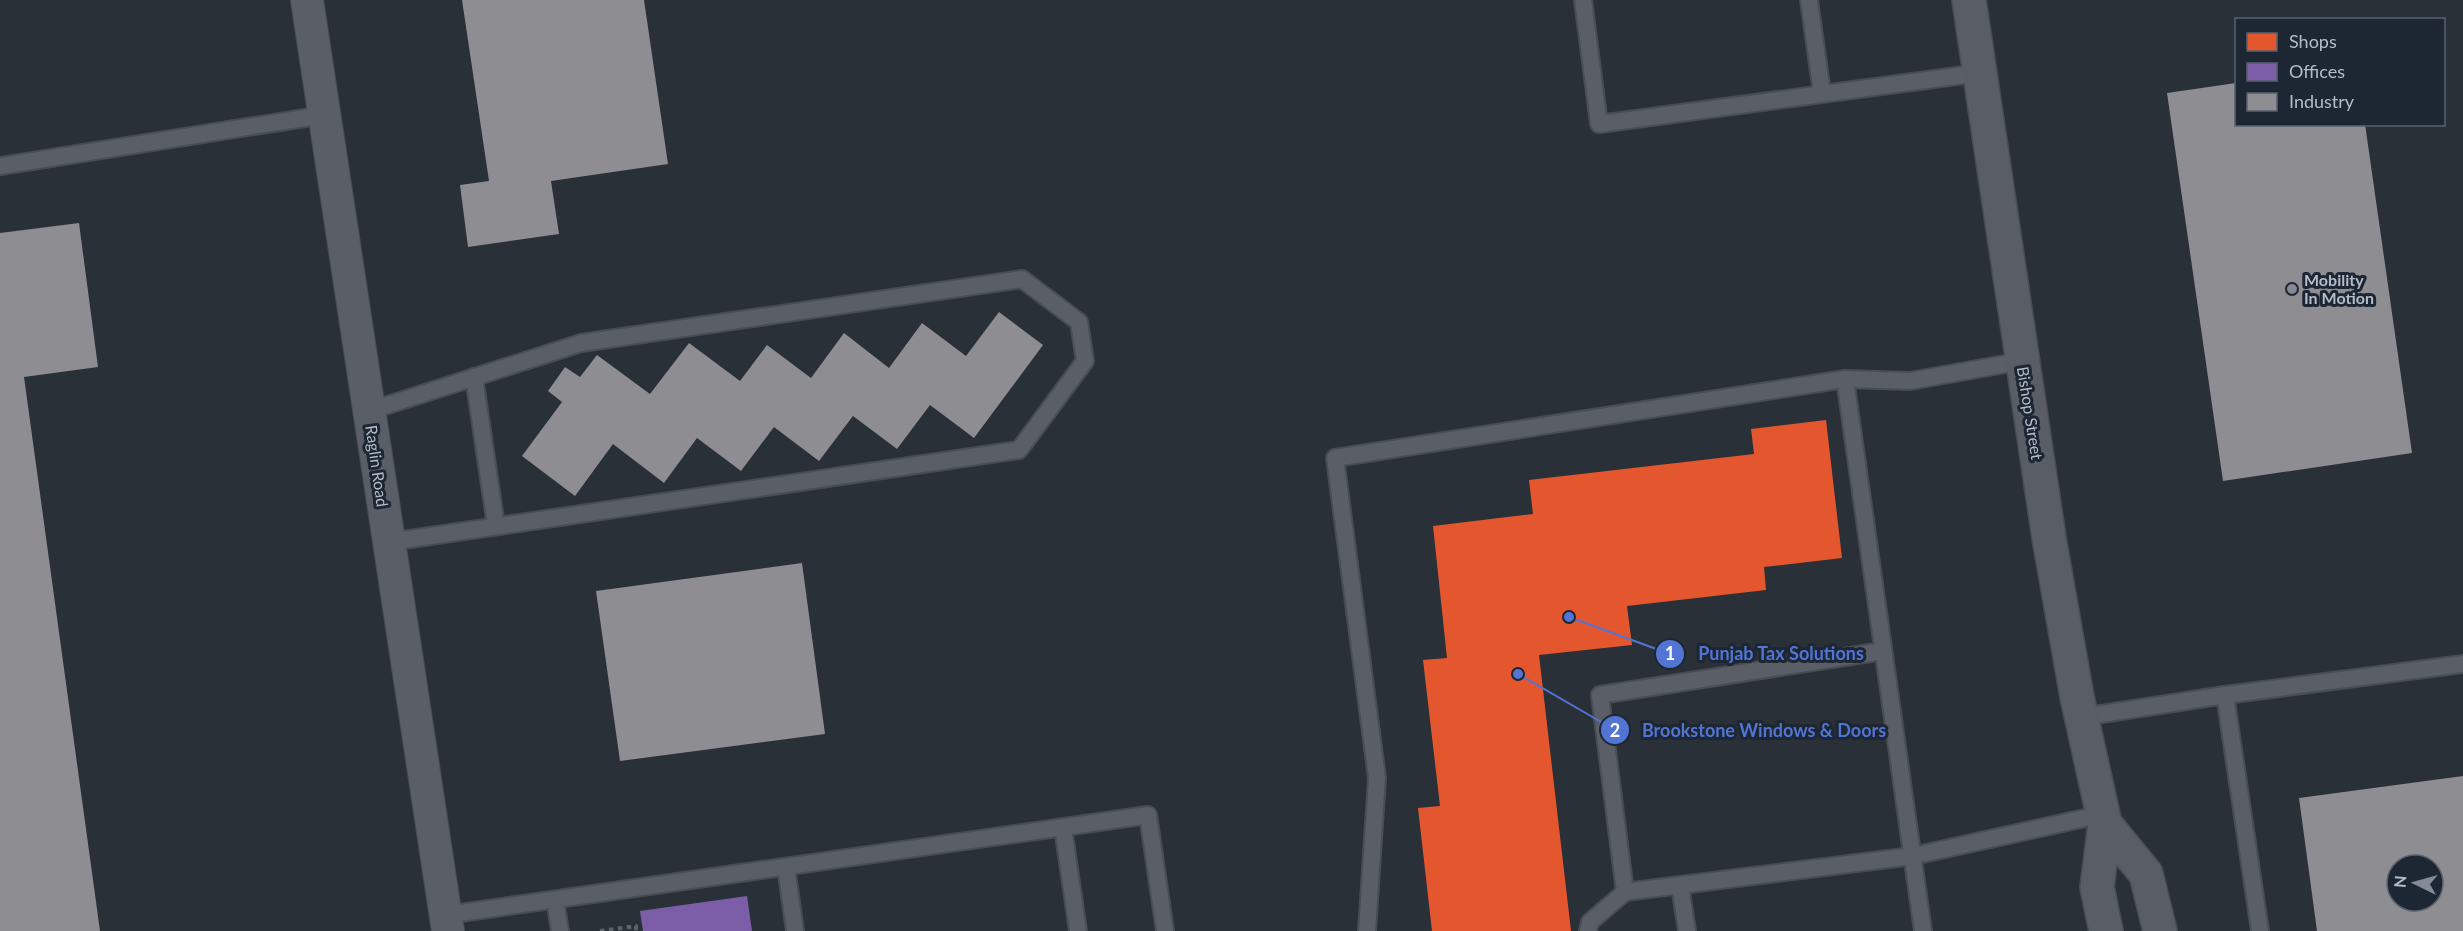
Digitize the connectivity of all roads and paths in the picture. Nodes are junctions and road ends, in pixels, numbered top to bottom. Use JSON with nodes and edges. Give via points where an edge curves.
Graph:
{"nodes":[{"id":1,"x":307,"y":0,"type":"edge"},
{"id":2,"x":1583,"y":0,"type":"edge"},
{"id":3,"x":1809,"y":0,"type":"edge"},
{"id":4,"x":1969,"y":0,"type":"edge"},
{"id":5,"x":1979,"y":73,"type":"junction"},
{"id":6,"x":1822,"y":93,"type":"junction"},
{"id":7,"x":324,"y":115,"type":"junction"},
{"id":8,"x":0,"y":166,"type":"edge"},
{"id":9,"x":2022,"y":361,"type":"junction"},
{"id":10,"x":474,"y":377,"type":"junction"},
{"id":11,"x":1845,"y":379,"type":"junction"},
{"id":12,"x":369,"y":411,"type":"junction"},
{"id":13,"x":496,"y":526,"type":"junction"},
{"id":14,"x":389,"y":542,"type":"junction"},
{"id":15,"x":1883,"y":651,"type":"junction"},
{"id":16,"x":2463,"y":664,"type":"edge"},
{"id":17,"x":2225,"y":695,"type":"junction"},
{"id":18,"x":2082,"y":717,"type":"junction"},
{"id":19,"x":2104,"y":819,"type":"junction"},
{"id":20,"x":1063,"y":828,"type":"junction"},
{"id":21,"x":1913,"y":856,"type":"junction"},
{"id":22,"x":786,"y":867,"type":"junction"},
{"id":23,"x":1680,"y":886,"type":"junction"},
{"id":24,"x":1625,"y":892,"type":"junction"},
{"id":25,"x":555,"y":900,"type":"junction"},
{"id":26,"x":447,"y":923,"type":"edge"},
{"id":27,"x":560,"y":931,"type":"edge"},
{"id":28,"x":600,"y":931,"type":"edge"},
{"id":29,"x":636,"y":931,"type":"edge"},
{"id":30,"x":795,"y":931,"type":"edge"},
{"id":31,"x":1078,"y":931,"type":"edge"},
{"id":32,"x":1165,"y":931,"type":"edge"},
{"id":33,"x":1367,"y":931,"type":"edge"},
{"id":34,"x":1588,"y":931,"type":"edge"},
{"id":35,"x":1687,"y":931,"type":"edge"},
{"id":36,"x":1923,"y":931,"type":"edge"},
{"id":37,"x":2106,"y":931,"type":"edge"},
{"id":38,"x":2160,"y":931,"type":"edge"},
{"id":39,"x":2260,"y":931,"type":"edge"}],
"edges":[{"from":1,"to":7,"type":"street","name":"Raglin Road"},
{"from":2,"to":6,"type":"lane","via":[[1599,124]]},
{"from":3,"to":6,"type":"lane"},
{"from":4,"to":5,"type":"street","name":"Bishop Street"},
{"from":5,"to":6,"type":"lane"},
{"from":5,"to":9,"type":"street","name":"Bishop Street"},
{"from":7,"to":8,"type":"lane"},
{"from":7,"to":12,"type":"street","name":"Raglin Road"},
{"from":9,"to":11,"type":"lane","via":[[1910,381]]},
{"from":9,"to":18,"type":"street","name":"Bishop Street"},
{"from":10,"to":12,"type":"lane"},
{"from":10,"to":13,"type":"lane"},
{"from":10,"to":13,"type":"lane","via":[[580,343],[1022,279],[1079,322],[1085,362],[1019,450]]},
{"from":11,"to":15,"type":"lane"},
{"from":11,"to":33,"type":"lane","via":[[1335,458],[1377,778]]},
{"from":12,"to":14,"type":"street","name":"Raglin Road"},
{"from":13,"to":14,"type":"lane"},
{"from":14,"to":26,"type":"street","name":"Raglin Road"},
{"from":15,"to":21,"type":"lane"},
{"from":15,"to":24,"type":"lane","via":[[1600,695]]},
{"from":16,"to":17,"type":"lane"},
{"from":17,"to":18,"type":"lane"},
{"from":17,"to":39,"type":"lane"},
{"from":18,"to":19,"type":"street","name":"Bishop Street"},
{"from":19,"to":21,"type":"lane"},
{"from":19,"to":37,"type":"street","name":"Bishop Street","via":[[2097,887]]},
{"from":19,"to":38,"type":"street","name":"Bishop Street","via":[[2146,874]]},
{"from":20,"to":22,"type":"lane"},
{"from":20,"to":31,"type":"lane"},
{"from":20,"to":32,"type":"lane","via":[[1148,815]]},
{"from":21,"to":23,"type":"lane"},
{"from":21,"to":36,"type":"lane"},
{"from":22,"to":25,"type":"lane"},
{"from":22,"to":30,"type":"lane"},
{"from":23,"to":24,"type":"lane"},
{"from":23,"to":35,"type":"lane"},
{"from":24,"to":34,"type":"lane","via":[[1590,922]]},
{"from":25,"to":26,"type":"lane"},
{"from":25,"to":27,"type":"lane"},
{"from":28,"to":29,"type":"path","via":[[636,926]]}]}
